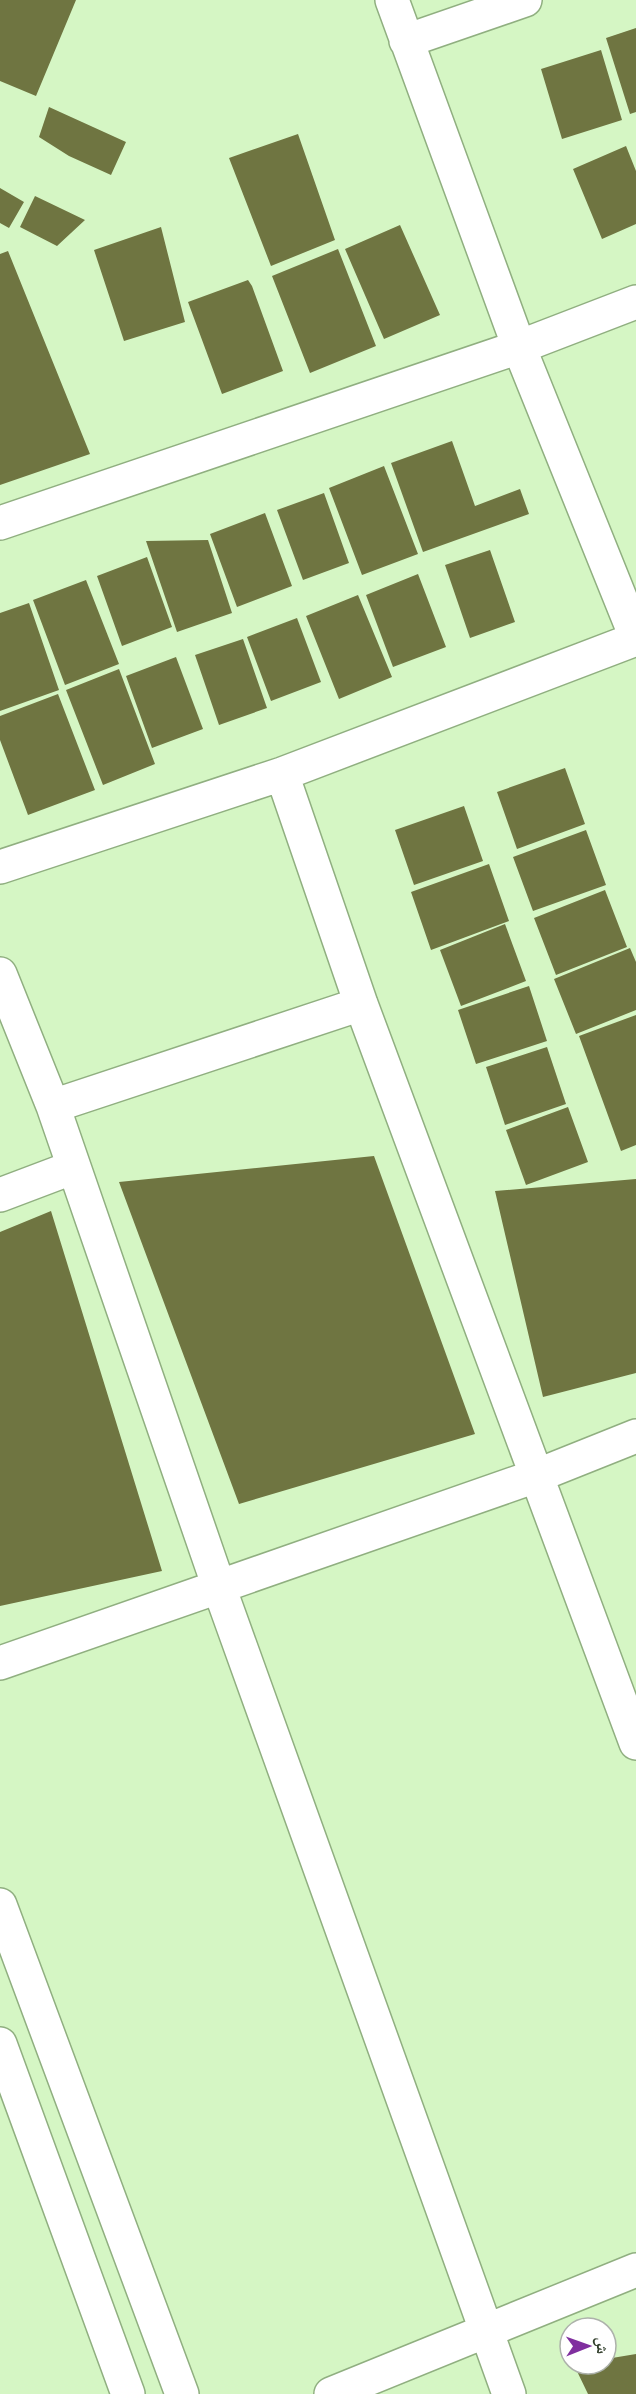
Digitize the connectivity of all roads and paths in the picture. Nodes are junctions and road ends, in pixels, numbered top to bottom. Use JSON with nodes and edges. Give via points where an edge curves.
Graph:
{"nodes":[{"id":1,"x":392,"y":0,"type":"edge"},
{"id":2,"x":525,"y":0,"type":"edge"},
{"id":3,"x":406,"y":41,"type":"junction"},
{"id":4,"x":636,"y":302,"type":"edge"},
{"id":5,"x":519,"y":346,"type":"junction"},
{"id":6,"x":0,"y":523,"type":"edge"},
{"id":7,"x":636,"y":638,"type":"edge"},
{"id":8,"x":282,"y":774,"type":"junction"},
{"id":9,"x":0,"y":867,"type":"edge"},
{"id":10,"x":0,"y":974,"type":"edge"},
{"id":11,"x":361,"y":1004,"type":"junction"},
{"id":12,"x":53,"y":1106,"type":"junction"},
{"id":13,"x":74,"y":1167,"type":"junction"},
{"id":14,"x":0,"y":1195,"type":"edge"},
{"id":15,"x":636,"y":1436,"type":"edge"},
{"id":16,"x":536,"y":1476,"type":"junction"},
{"id":17,"x":219,"y":1587,"type":"junction"},
{"id":18,"x":0,"y":1663,"type":"edge"},
{"id":19,"x":636,"y":1743,"type":"edge"},
{"id":20,"x":0,"y":1905,"type":"edge"},
{"id":21,"x":0,"y":2044,"type":"edge"},
{"id":22,"x":636,"y":2270,"type":"edge"},
{"id":23,"x":486,"y":2331,"type":"junction"},
{"id":24,"x":129,"y":2394,"type":"edge"},
{"id":25,"x":182,"y":2394,"type":"edge"},
{"id":26,"x":331,"y":2394,"type":"edge"},
{"id":27,"x":509,"y":2394,"type":"edge"}],
"edges":[{"from":1,"to":3,"type":"street"},
{"from":2,"to":3,"type":"street"},
{"from":3,"to":5,"type":"street"},
{"from":4,"to":5,"type":"street"},
{"from":5,"to":6,"type":"street"},
{"from":5,"to":7,"type":"street"},
{"from":7,"to":8,"type":"street"},
{"from":8,"to":9,"type":"street"},
{"from":8,"to":11,"type":"street"},
{"from":10,"to":12,"type":"street"},
{"from":11,"to":12,"type":"street"},
{"from":11,"to":16,"type":"street"},
{"from":12,"to":13,"type":"street"},
{"from":13,"to":14,"type":"street"},
{"from":13,"to":17,"type":"street"},
{"from":15,"to":16,"type":"street"},
{"from":16,"to":17,"type":"street"},
{"from":16,"to":19,"type":"street"},
{"from":17,"to":18,"type":"street"},
{"from":17,"to":23,"type":"street"},
{"from":20,"to":25,"type":"street"},
{"from":21,"to":24,"type":"street"},
{"from":22,"to":23,"type":"street"},
{"from":23,"to":26,"type":"street"},
{"from":23,"to":27,"type":"street"}]}
